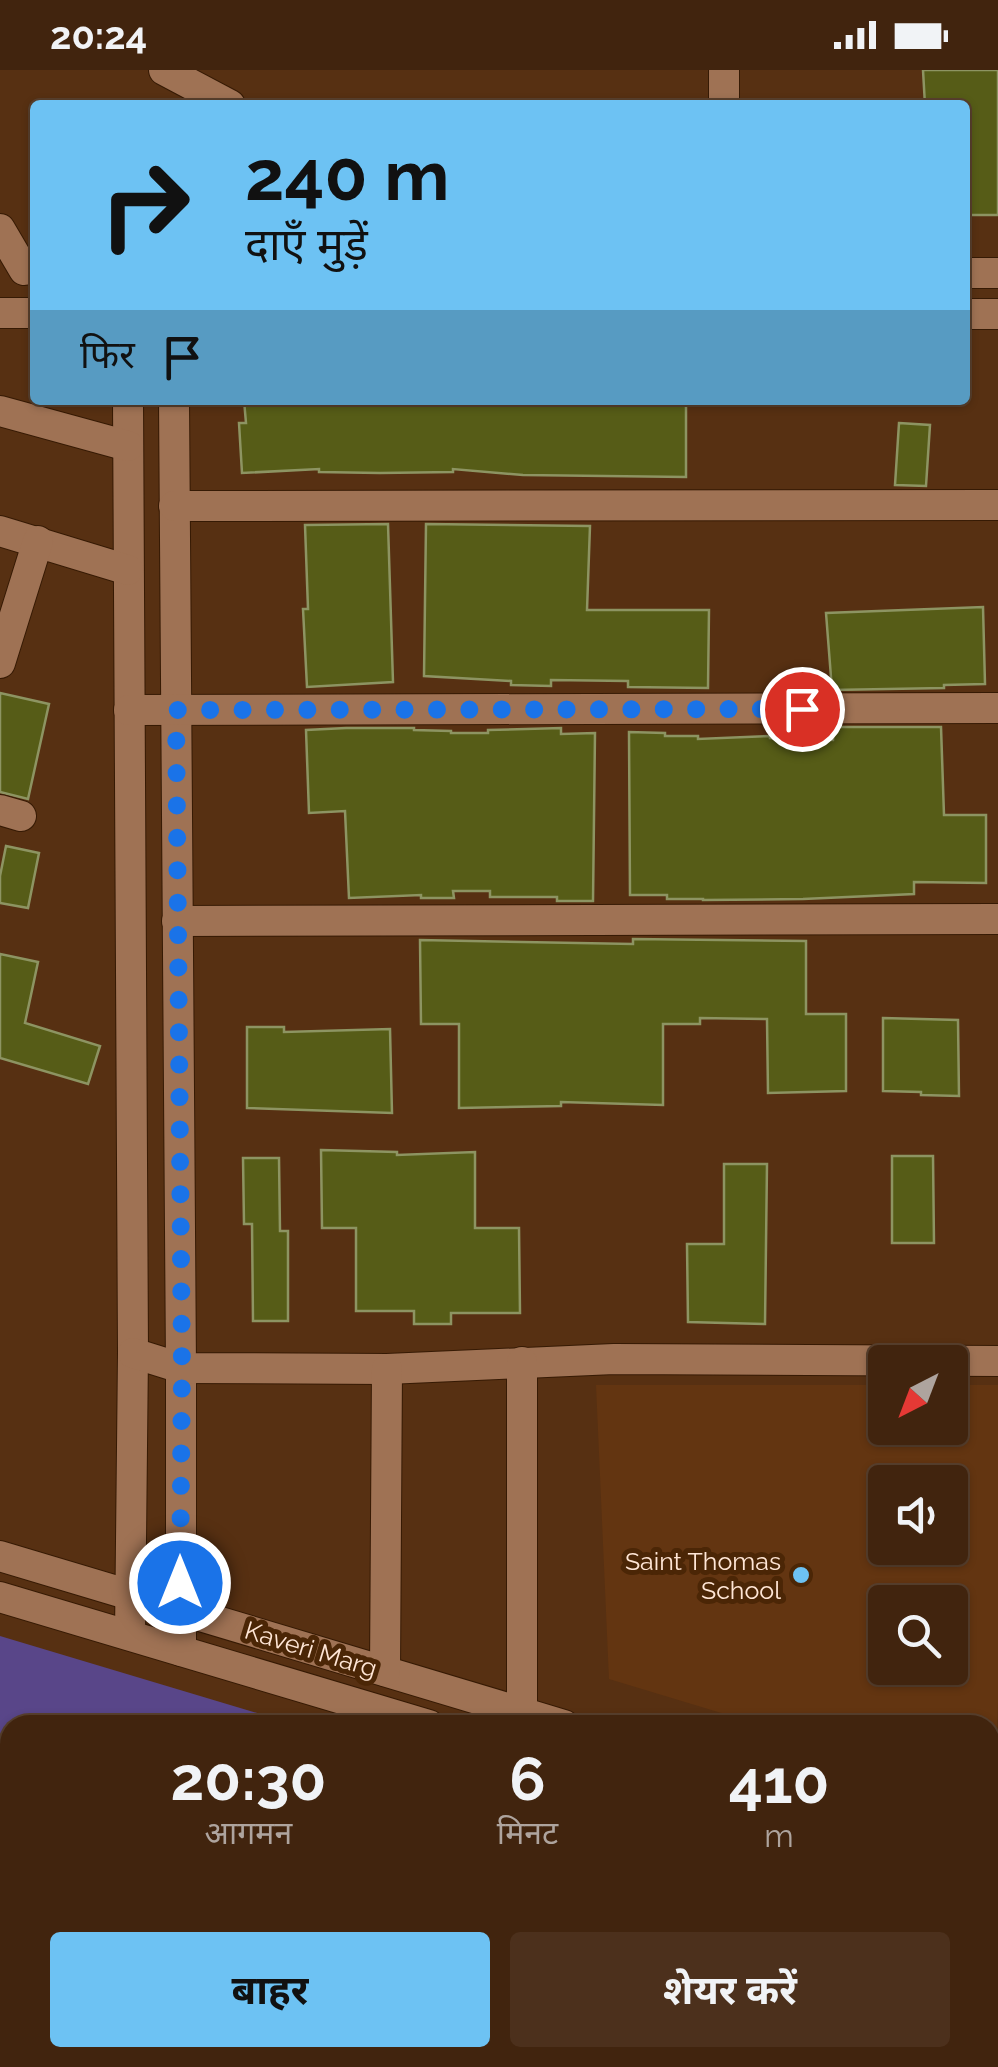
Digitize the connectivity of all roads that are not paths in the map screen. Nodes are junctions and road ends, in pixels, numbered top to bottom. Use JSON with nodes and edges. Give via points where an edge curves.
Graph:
{"nodes":[{"id":1,"x":164,"y":70,"type":"edge"},
{"id":2,"x":724,"y":70,"type":"edge"},
{"id":3,"x":221,"y":100,"type":"edge"},
{"id":4,"x":724,"y":100,"type":"edge"},
{"id":5,"x":0,"y":228,"type":"edge"},
{"id":6,"x":20,"y":270,"type":"edge"},
{"id":7,"x":970,"y":273,"type":"edge"},
{"id":8,"x":998,"y":273,"type":"edge"},
{"id":9,"x":30,"y":312,"type":"edge"},
{"id":10,"x":0,"y":313,"type":"edge"},
{"id":11,"x":970,"y":314,"type":"edge"},
{"id":12,"x":998,"y":314,"type":"edge"},
{"id":13,"x":128,"y":405,"type":"edge"},
{"id":14,"x":174,"y":405,"type":"edge"},
{"id":15,"x":0,"y":411,"type":"edge"},
{"id":16,"x":128,"y":446,"type":"junction"},
{"id":17,"x":998,"y":505,"type":"edge"},
{"id":18,"x":174,"y":506,"type":"junction"},
{"id":19,"x":0,"y":531,"type":"edge"},
{"id":20,"x":38,"y":541,"type":"junction"},
{"id":21,"x":128,"y":570,"type":"junction"},
{"id":22,"x":0,"y":663,"type":"edge"},
{"id":23,"x":998,"y":708,"type":"edge"},
{"id":24,"x":129,"y":710,"type":"junction"},
{"id":25,"x":176,"y":710,"type":"junction"},
{"id":26,"x":998,"y":920,"type":"edge"},
{"id":27,"x":177,"y":922,"type":"junction"},
{"id":28,"x":132,"y":1122,"type":"junction"},
{"id":29,"x":178,"y":1123,"type":"junction"},
{"id":30,"x":133,"y":1353,"type":"junction"},
{"id":31,"x":998,"y":1361,"type":"edge"},
{"id":32,"x":522,"y":1362,"type":"junction"},
{"id":33,"x":182,"y":1368,"type":"junction"},
{"id":34,"x":387,"y":1369,"type":"junction"},
{"id":35,"x":0,"y":1556,"type":"edge"},
{"id":36,"x":130,"y":1594,"type":"junction"},
{"id":37,"x":0,"y":1597,"type":"edge"},
{"id":38,"x":181,"y":1610,"type":"junction"},
{"id":39,"x":130,"y":1635,"type":"junction"},
{"id":40,"x":181,"y":1650,"type":"junction"},
{"id":41,"x":385,"y":1671,"type":"junction"},
{"id":42,"x":522,"y":1712,"type":"junction"},
{"id":43,"x":395,"y":1715,"type":"edge"},
{"id":44,"x":532,"y":1715,"type":"edge"}],
"edges":[{"from":1,"to":3,"type":"street"},
{"from":2,"to":4,"type":"street"},
{"from":5,"to":6,"type":"street"},
{"from":7,"to":8,"type":"street"},
{"from":9,"to":10,"type":"street"},
{"from":11,"to":12,"type":"street"},
{"from":13,"to":16,"type":"street"},
{"from":14,"to":18,"type":"street"},
{"from":15,"to":16,"type":"street"},
{"from":16,"to":21,"type":"street"},
{"from":17,"to":18,"type":"street"},
{"from":18,"to":25,"type":"street"},
{"from":19,"to":20,"type":"street"},
{"from":20,"to":21,"type":"street"},
{"from":20,"to":22,"type":"street"},
{"from":21,"to":24,"type":"street"},
{"from":23,"to":25,"type":"street"},
{"from":24,"to":25,"type":"street"},
{"from":24,"to":28,"type":"street"},
{"from":25,"to":27,"type":"street"},
{"from":26,"to":27,"type":"street"},
{"from":27,"to":29,"type":"street"},
{"from":28,"to":29,"type":"street"},
{"from":28,"to":30,"type":"street"},
{"from":29,"to":33,"type":"street"},
{"from":30,"to":33,"type":"street"},
{"from":30,"to":36,"type":"street"},
{"from":31,"to":32,"type":"street"},
{"from":32,"to":34,"type":"street"},
{"from":32,"to":42,"type":"street"},
{"from":33,"to":34,"type":"street"},
{"from":33,"to":38,"type":"street"},
{"from":34,"to":41,"type":"street"},
{"from":35,"to":36,"type":"street","name":"Kaveri Marg"},
{"from":36,"to":38,"type":"street","name":"Kaveri Marg"},
{"from":36,"to":39,"type":"street"},
{"from":37,"to":39,"type":"street","name":"Kaveri Marg"},
{"from":38,"to":40,"type":"street"},
{"from":38,"to":41,"type":"street","name":"Kaveri Marg"},
{"from":39,"to":40,"type":"street","name":"Kaveri Marg"},
{"from":40,"to":43,"type":"street","name":"Kaveri Marg"},
{"from":41,"to":42,"type":"street","name":"Kaveri Marg"},
{"from":42,"to":44,"type":"street","name":"Kaveri Marg"}]}
